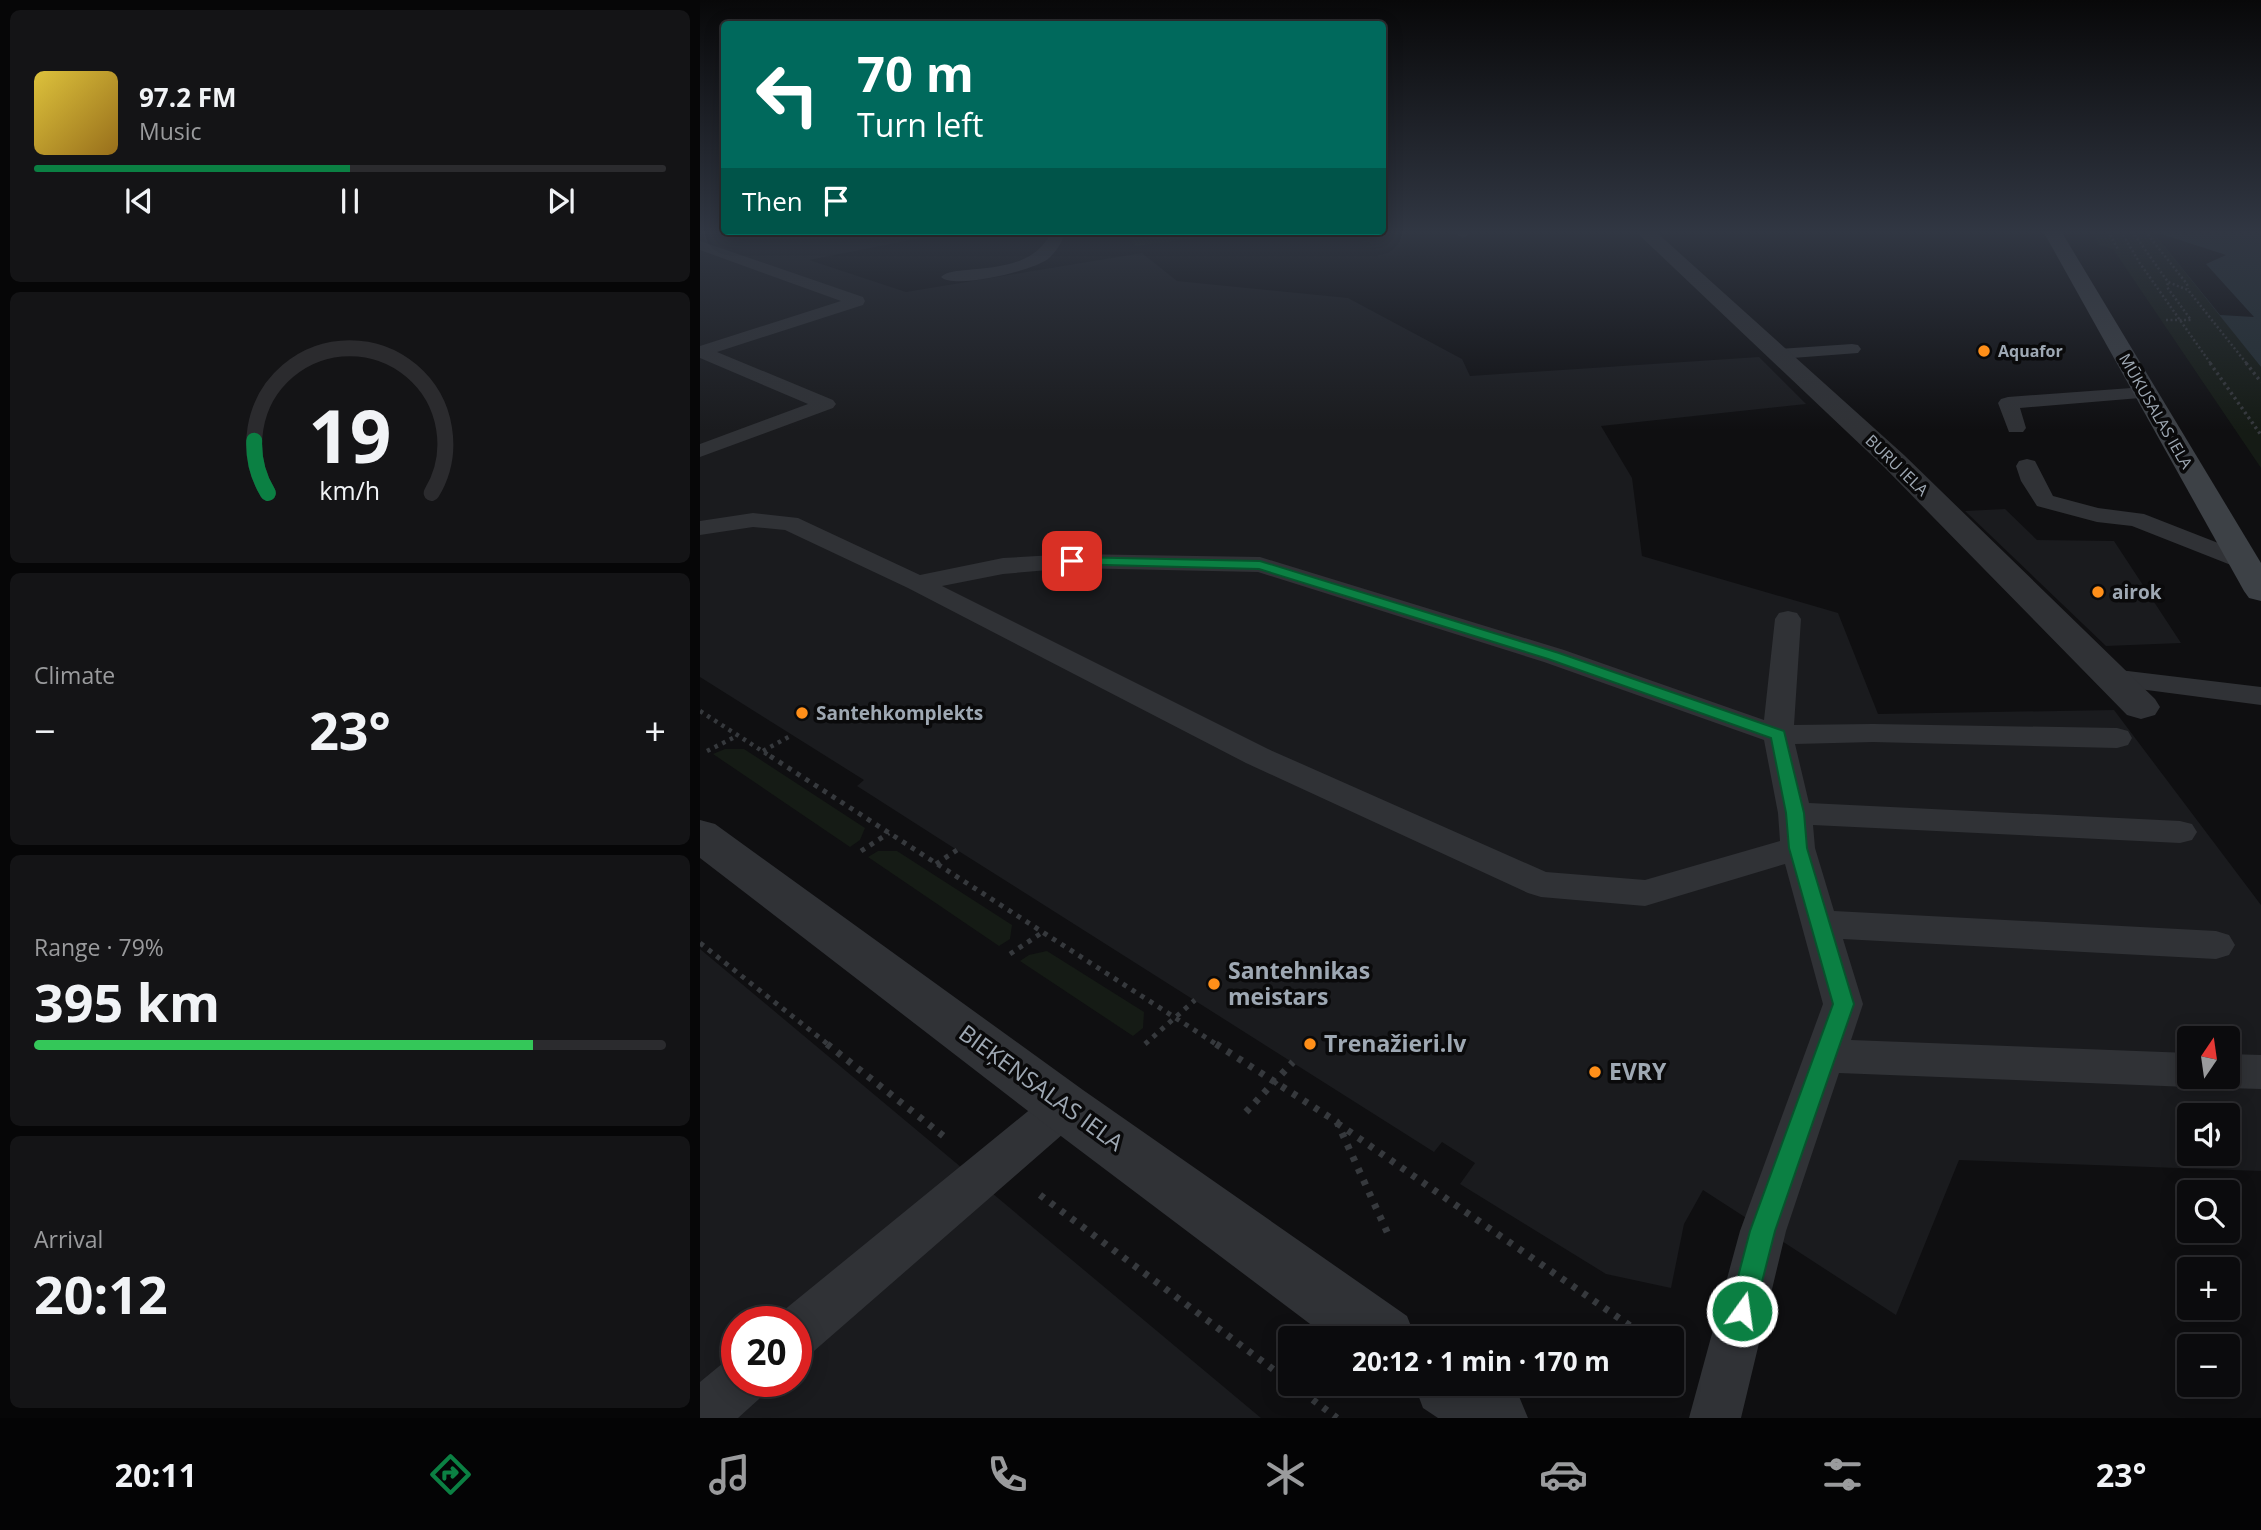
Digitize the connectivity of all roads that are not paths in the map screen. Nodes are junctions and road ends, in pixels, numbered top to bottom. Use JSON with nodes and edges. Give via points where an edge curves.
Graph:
{"nodes":[{"id":1,"x":845,"y":297,"type":"edge"},
{"id":2,"x":1717,"y":297,"type":"edge"},
{"id":3,"x":2090,"y":297,"type":"edge"},
{"id":4,"x":1852,"y":348,"type":"dead end"},
{"id":5,"x":701,"y":352,"type":"edge"},
{"id":6,"x":1779,"y":354,"type":"junction"},
{"id":7,"x":2145,"y":393,"type":"junction"},
{"id":8,"x":2016,"y":428,"type":"dead end"},
{"id":9,"x":700,"y":451,"type":"edge"},
{"id":10,"x":2027,"y":467,"type":"dead end"},
{"id":11,"x":700,"y":528,"type":"edge"},
{"id":12,"x":2245,"y":562,"type":"junction"},
{"id":13,"x":916,"y":583,"type":"junction"},
{"id":14,"x":2261,"y":591,"type":"edge"},
{"id":15,"x":1788,"y":619,"type":"dead end"},
{"id":16,"x":2111,"y":678,"type":"junction"},
{"id":17,"x":2261,"y":696,"type":"edge"},
{"id":18,"x":2141,"y":707,"type":"dead end"},
{"id":19,"x":1779,"y":735,"type":"junction"},
{"id":20,"x":2118,"y":738,"type":"dead end"},
{"id":21,"x":1796,"y":831,"type":"junction"},
{"id":22,"x":2179,"y":832,"type":"dead end"},
{"id":23,"x":700,"y":835,"type":"edge"},
{"id":24,"x":1820,"y":924,"type":"junction"},
{"id":25,"x":2216,"y":945,"type":"dead end"},
{"id":26,"x":1825,"y":1056,"type":"junction"},
{"id":27,"x":2177,"y":1070,"type":"edge"},
{"id":28,"x":2240,"y":1071,"type":"edge"},
{"id":29,"x":2261,"y":1072,"type":"edge"},
{"id":30,"x":1064,"y":1107,"type":"junction"},
{"id":31,"x":812,"y":1320,"type":"edge"},
{"id":32,"x":1366,"y":1326,"type":"edge"},
{"id":33,"x":1463,"y":1396,"type":"edge"},
{"id":34,"x":722,"y":1397,"type":"edge"},
{"id":35,"x":700,"y":1416,"type":"edge"},
{"id":36,"x":1493,"y":1418,"type":"edge"},
{"id":37,"x":1715,"y":1418,"type":"edge"}],
"edges":[{"from":1,"to":5,"type":"lane","via":[[858,302]]},
{"from":2,"to":6,"type":"street","name":"BURU IELA"},
{"from":3,"to":7,"type":"main road","name":"MŪKUSALAS IELA"},
{"from":4,"to":6,"type":"lane"},
{"from":5,"to":9,"type":"lane","via":[[826,404]]},
{"from":6,"to":16,"type":"street","name":"BURU IELA","via":[[1894,461]]},
{"from":7,"to":8,"type":"lane","via":[[2008,403]]},
{"from":7,"to":12,"type":"main road","name":"MŪKUSALAS IELA"},
{"from":10,"to":12,"type":"lane","via":[[2045,501],[2136,519]]},
{"from":11,"to":13,"type":"lane","via":[[753,520],[790,523]]},
{"from":12,"to":14,"type":"main road","name":"MŪKUSALAS IELA"},
{"from":13,"to":19,"type":"lane","via":[[1003,566],[1072,561],[1260,565],[1553,656]]},
{"from":13,"to":21,"type":"lane","via":[[1257,756],[1541,884],[1645,893]]},
{"from":15,"to":19,"type":"lane"},
{"from":16,"to":17,"type":"lane"},
{"from":16,"to":18,"type":"street","name":"BURU IELA"},
{"from":19,"to":20,"type":"lane"},
{"from":19,"to":21,"type":"lane"},
{"from":21,"to":22,"type":"lane"},
{"from":21,"to":24,"type":"lane"},
{"from":23,"to":30,"type":"street","name":"BIEĶENSALAS IELA"},
{"from":24,"to":25,"type":"lane"},
{"from":24,"to":26,"type":"lane","via":[[1843,1004]]},
{"from":26,"to":27,"type":"lane"},
{"from":26,"to":37,"type":"lane","via":[[1763,1231]]},
{"from":28,"to":29,"type":"lane"},
{"from":30,"to":31,"type":"lane"},
{"from":30,"to":32,"type":"street","name":"BIEĶENSALAS IELA"},
{"from":33,"to":36,"type":"street"},
{"from":34,"to":35,"type":"lane"}]}
